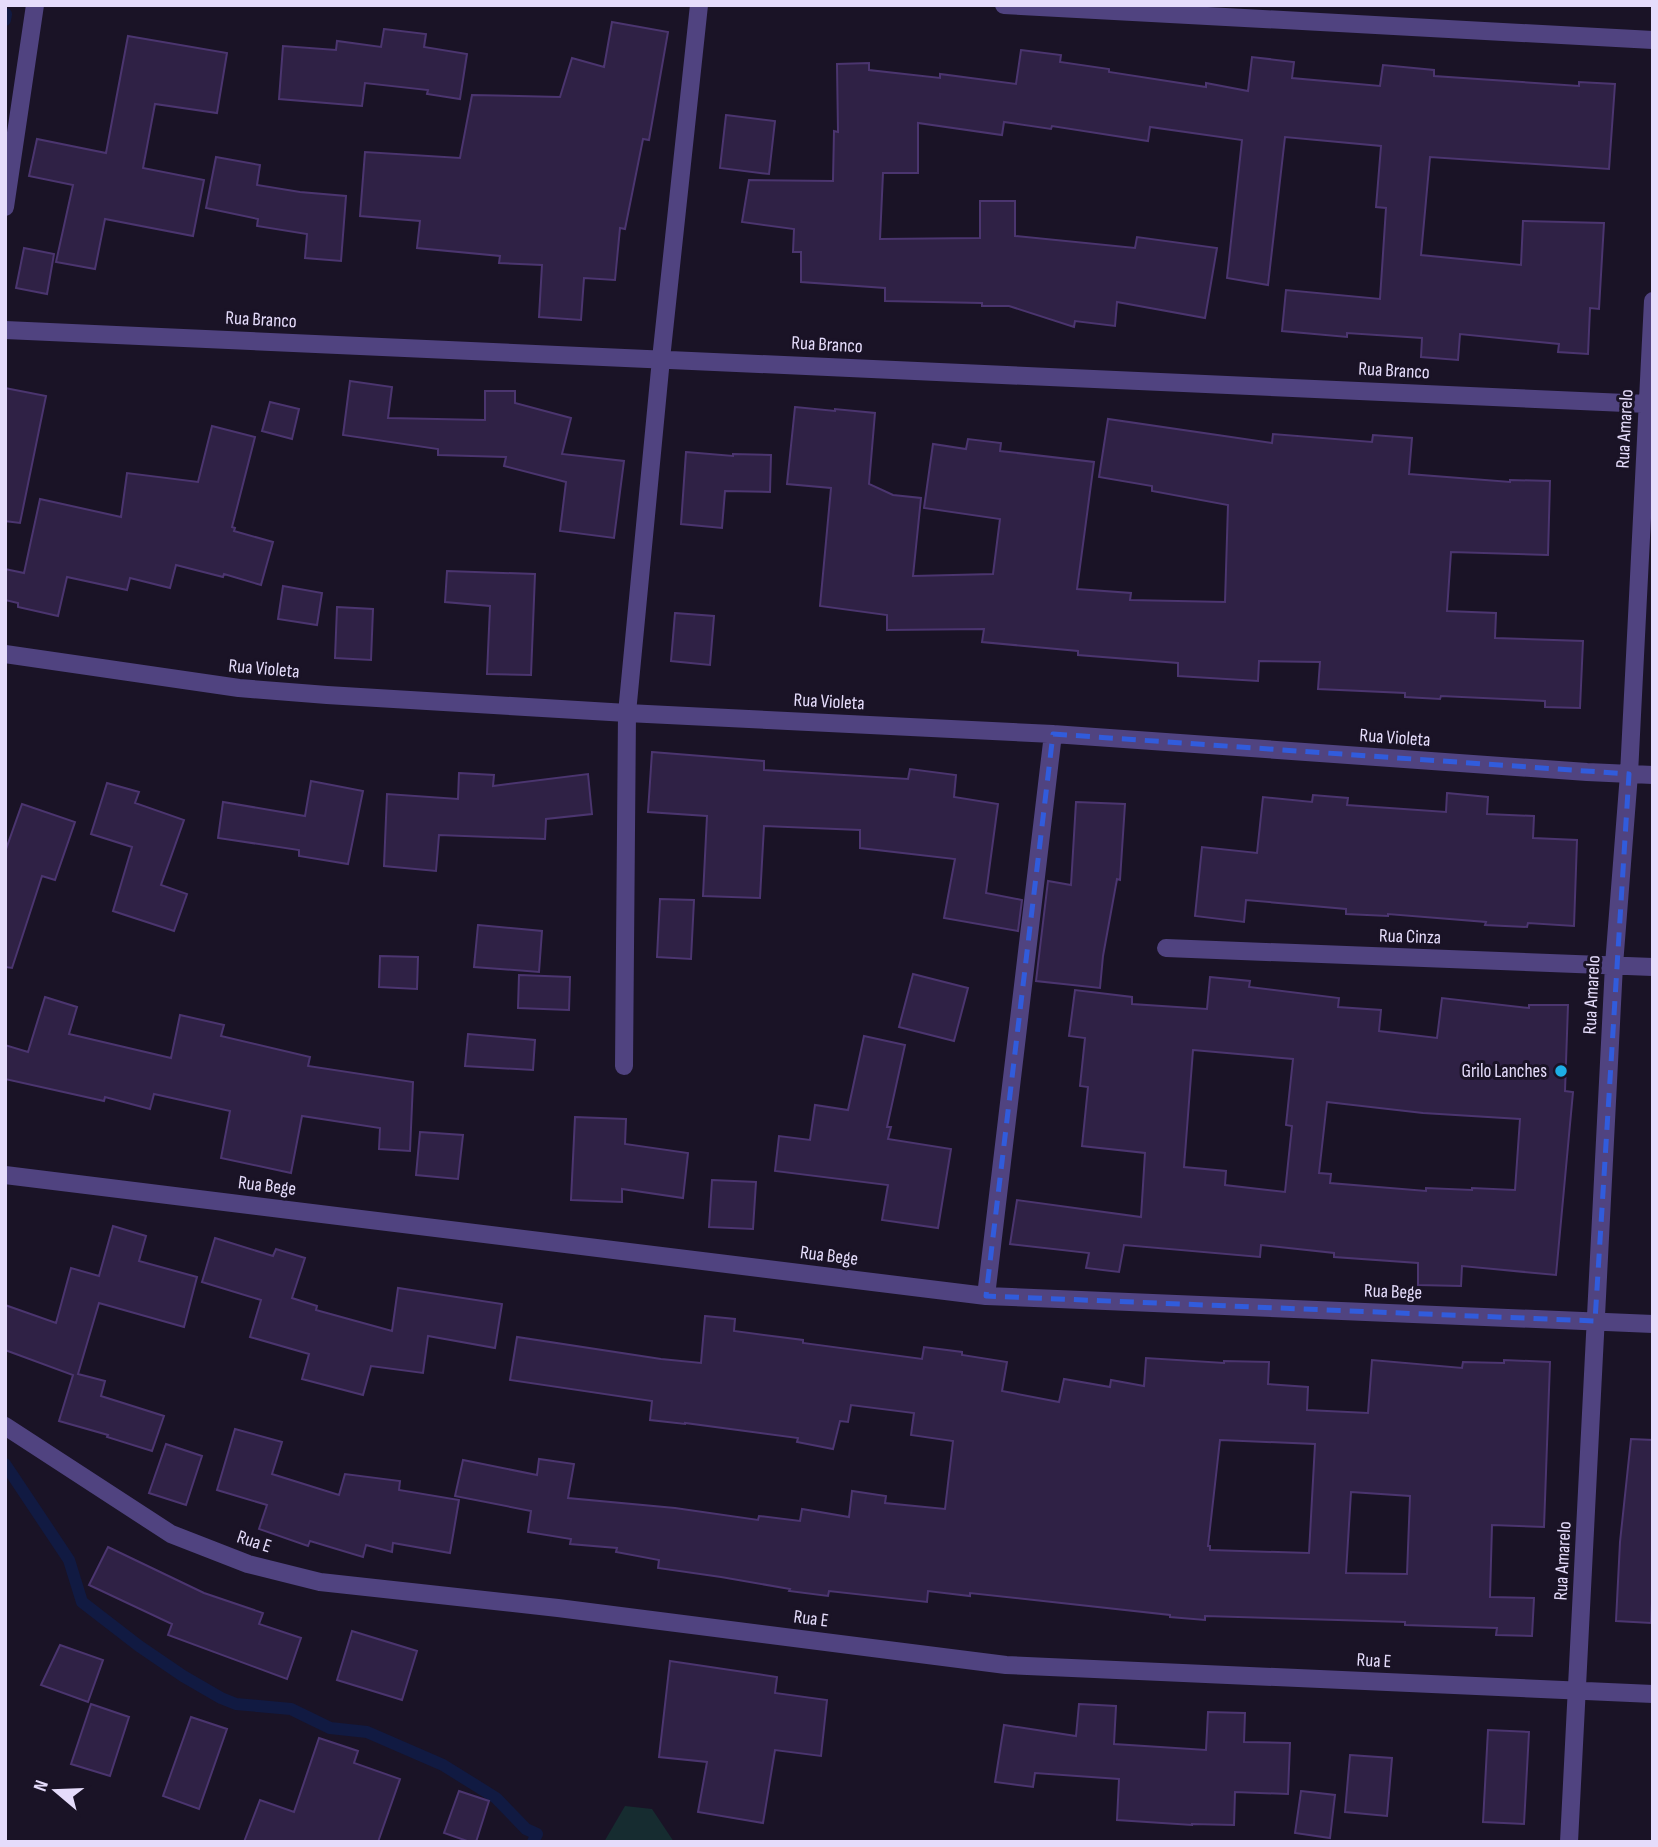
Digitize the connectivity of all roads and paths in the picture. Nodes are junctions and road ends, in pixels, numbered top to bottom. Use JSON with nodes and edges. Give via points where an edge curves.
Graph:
{"nodes":[{"id":1,"x":36,"y":5,"type":"edge"},
{"id":2,"x":699,"y":5,"type":"edge"},
{"id":3,"x":1004,"y":5,"type":"edge"},
{"id":4,"x":1653,"y":40,"type":"edge"},
{"id":5,"x":5,"y":207,"type":"edge"},
{"id":6,"x":1653,"y":302,"type":"edge"},
{"id":7,"x":5,"y":330,"type":"edge"},
{"id":8,"x":661,"y":359,"type":"junction"},
{"id":9,"x":1648,"y":404,"type":"junction"},
{"id":10,"x":5,"y":654,"type":"edge"},
{"id":11,"x":627,"y":713,"type":"junction"},
{"id":12,"x":1053,"y":734,"type":"junction"},
{"id":13,"x":1629,"y":774,"type":"junction"},
{"id":14,"x":1653,"y":775,"type":"edge"},
{"id":15,"x":1166,"y":948,"type":"dead end"},
{"id":16,"x":1614,"y":965,"type":"junction"},
{"id":17,"x":1653,"y":967,"type":"edge"},
{"id":18,"x":624,"y":1066,"type":"dead end"},
{"id":19,"x":5,"y":1175,"type":"edge"},
{"id":20,"x":986,"y":1296,"type":"junction"},
{"id":21,"x":1595,"y":1321,"type":"junction"},
{"id":22,"x":1653,"y":1324,"type":"edge"},
{"id":23,"x":5,"y":1426,"type":"edge"},
{"id":24,"x":1577,"y":1691,"type":"junction"},
{"id":25,"x":1653,"y":1694,"type":"edge"},
{"id":26,"x":1569,"y":1842,"type":"edge"}],
"edges":[{"from":1,"to":5,"type":"street"},
{"from":2,"to":8,"type":"street"},
{"from":3,"to":4,"type":"street"},
{"from":6,"to":9,"type":"street","name":"Rua Amarelo"},
{"from":7,"to":8,"type":"street","name":"Rua Branco"},
{"from":8,"to":9,"type":"street","name":"Rua Branco"},
{"from":8,"to":11,"type":"street"},
{"from":9,"to":13,"type":"street","name":"Rua Amarelo"},
{"from":10,"to":11,"type":"street","name":"Rua Violeta","via":[[239,688]]},
{"from":11,"to":12,"type":"street","name":"Rua Violeta"},
{"from":11,"to":18,"type":"street"},
{"from":12,"to":13,"type":"street","name":"Rua Violeta"},
{"from":12,"to":20,"type":"street"},
{"from":13,"to":14,"type":"street","name":"Rua Violeta"},
{"from":13,"to":16,"type":"street","name":"Rua Amarelo"},
{"from":15,"to":16,"type":"street","name":"Rua Cinza"},
{"from":16,"to":17,"type":"street","name":"Rua Cinza"},
{"from":16,"to":21,"type":"street","name":"Rua Amarelo"},
{"from":19,"to":20,"type":"street","name":"Rua Bege"},
{"from":20,"to":21,"type":"street","name":"Rua Bege"},
{"from":21,"to":22,"type":"street","name":"Rua Bege"},
{"from":21,"to":24,"type":"street","name":"Rua Amarelo"},
{"from":23,"to":24,"type":"street","name":"Rua E","via":[[171,1534],[248,1564],[320,1582],[1006,1665]]},
{"from":24,"to":25,"type":"street","name":"Rua E"},
{"from":24,"to":26,"type":"street","name":"Rua Amarelo"}]}
